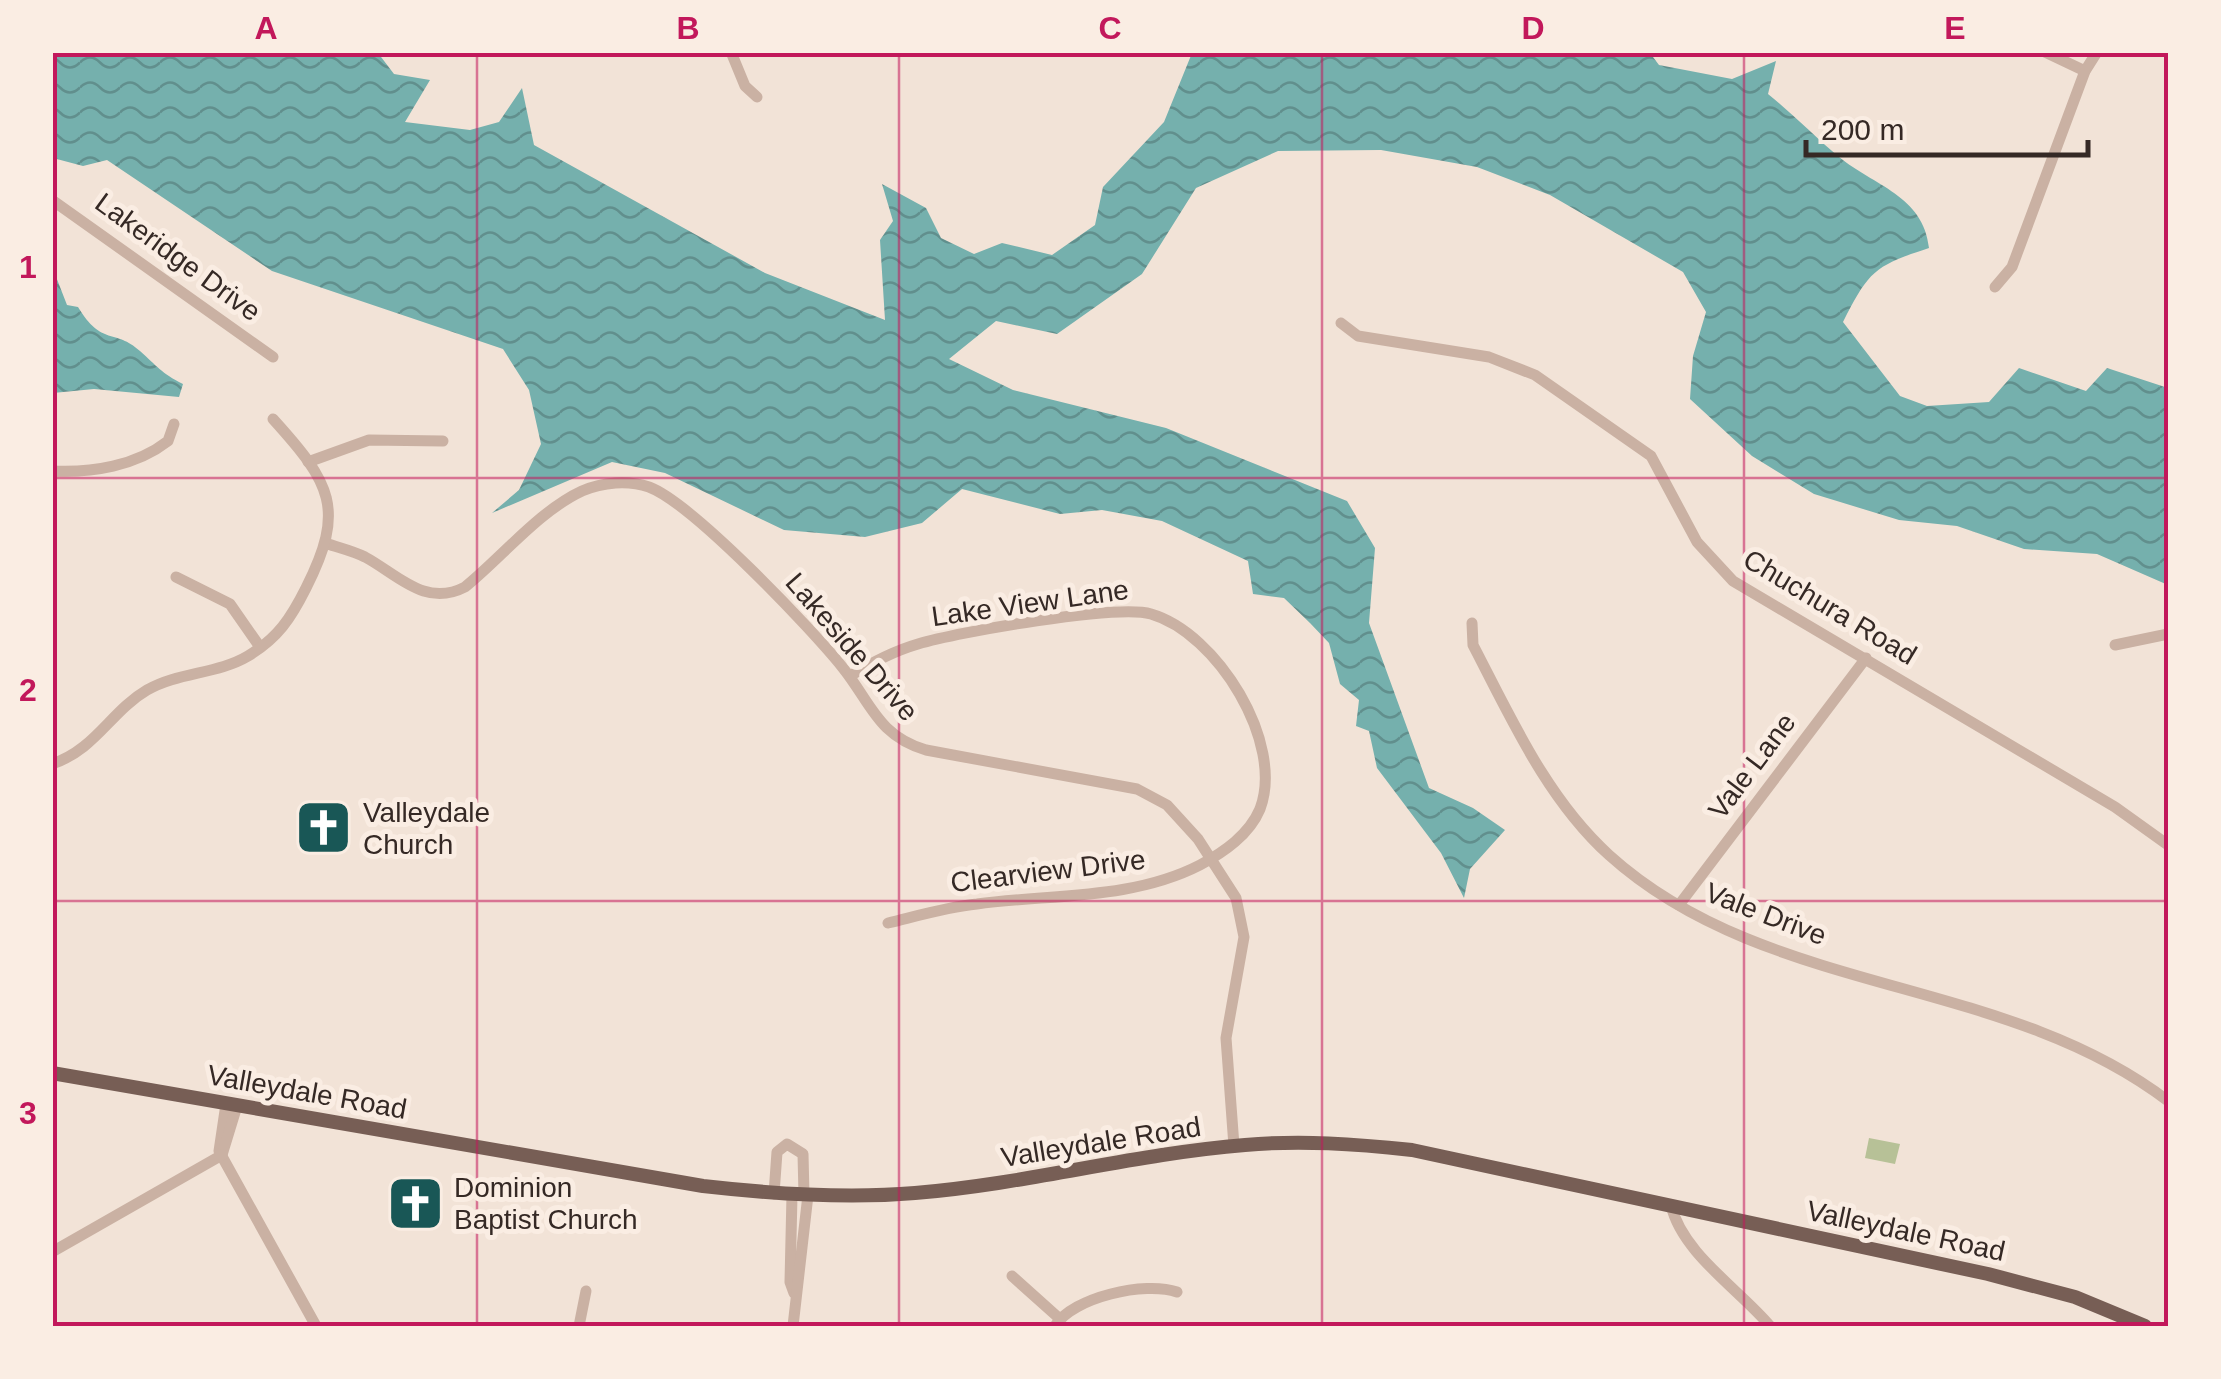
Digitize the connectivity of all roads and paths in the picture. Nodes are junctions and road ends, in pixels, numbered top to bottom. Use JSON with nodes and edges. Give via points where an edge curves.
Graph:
{"nodes":[{"id":1,"x":731,"y":52,"type":"edge"},
{"id":2,"x":2045,"y":52,"type":"edge"},
{"id":3,"x":2098,"y":52,"type":"edge"},
{"id":4,"x":2085,"y":70,"type":"junction"},
{"id":5,"x":757,"y":97,"type":"dead end"},
{"id":6,"x":52,"y":200,"type":"edge"},
{"id":7,"x":1995,"y":287,"type":"dead end"},
{"id":8,"x":1341,"y":323,"type":"dead end"},
{"id":9,"x":273,"y":357,"type":"dead end"},
{"id":10,"x":274,"y":419,"type":"dead end"},
{"id":11,"x":174,"y":424,"type":"dead end"},
{"id":12,"x":443,"y":441,"type":"dead end"},
{"id":13,"x":308,"y":462,"type":"junction"},
{"id":14,"x":52,"y":471,"type":"edge"},
{"id":15,"x":328,"y":544,"type":"junction"},
{"id":16,"x":176,"y":577,"type":"dead end"},
{"id":17,"x":1472,"y":623,"type":"dead end"},
{"id":18,"x":2168,"y":634,"type":"edge"},
{"id":19,"x":2115,"y":645,"type":"dead end"},
{"id":20,"x":260,"y":647,"type":"junction"},
{"id":21,"x":1866,"y":658,"type":"junction"},
{"id":22,"x":850,"y":676,"type":"junction"},
{"id":23,"x":52,"y":764,"type":"edge"},
{"id":24,"x":2168,"y":844,"type":"edge"},
{"id":25,"x":1212,"y":858,"type":"junction"},
{"id":26,"x":1678,"y":905,"type":"junction"},
{"id":27,"x":888,"y":923,"type":"dead end"},
{"id":28,"x":52,"y":1074,"type":"edge"},
{"id":29,"x":2168,"y":1101,"type":"edge"},
{"id":30,"x":231,"y":1105,"type":"junction"},
{"id":31,"x":1234,"y":1146,"type":"junction"},
{"id":32,"x":222,"y":1155,"type":"junction"},
{"id":33,"x":774,"y":1194,"type":"junction"},
{"id":34,"x":801,"y":1195,"type":"junction"},
{"id":35,"x":1671,"y":1205,"type":"junction"},
{"id":36,"x":52,"y":1252,"type":"edge"},
{"id":37,"x":1012,"y":1276,"type":"dead end"},
{"id":38,"x":586,"y":1291,"type":"dead end"},
{"id":39,"x":1177,"y":1292,"type":"dead end"},
{"id":40,"x":1057,"y":1323,"type":"edge"},
{"id":41,"x":316,"y":1326,"type":"edge"},
{"id":42,"x":578,"y":1326,"type":"edge"},
{"id":43,"x":793,"y":1326,"type":"edge"},
{"id":44,"x":1770,"y":1326,"type":"edge"},
{"id":45,"x":2144,"y":1326,"type":"edge"}],
"edges":[{"from":1,"to":5,"type":"street","via":[[744,86]]},
{"from":2,"to":4,"type":"street"},
{"from":3,"to":4,"type":"street"},
{"from":4,"to":7,"type":"street","via":[[2012,266]]},
{"from":6,"to":9,"type":"street","name":"Lakeridge Drive"},
{"from":8,"to":21,"type":"street","name":"Chuchura Road","via":[[1358,336],[1489,357],[1535,374],[1651,456],[1696,542],[1733,581]]},
{"from":10,"to":13,"type":"street"},
{"from":11,"to":14,"type":"street","via":[[168,440],[132,460]]},
{"from":12,"to":13,"type":"street","via":[[369,440]]},
{"from":13,"to":15,"type":"street","via":[[328,504]]},
{"from":15,"to":20,"type":"street","via":[[291,618]]},
{"from":15,"to":22,"type":"street","name":"Lakeside Drive","via":[[365,557],[416,589],[448,593],[579,493],[612,483],[643,486],[689,514]]},
{"from":16,"to":20,"type":"street","via":[[230,604]]},
{"from":17,"to":26,"type":"street","name":"Vale Drive","via":[[1473,645],[1566,807],[1609,855]]},
{"from":18,"to":19,"type":"street"},
{"from":20,"to":23,"type":"street","via":[[238,661],[149,688],[92,742]]},
{"from":21,"to":24,"type":"street","name":"Chuchura Road"},
{"from":21,"to":26,"type":"street","name":"Vale Lane"},
{"from":22,"to":25,"type":"street","name":"Lakeside Drive","via":[[874,718],[902,742],[1137,789],[1168,805]]},
{"from":22,"to":25,"type":"street","name":"Lake View Lane","via":[[920,643],[1055,620],[1142,612],[1184,628],[1224,664],[1264,761],[1264,795],[1255,818]]},
{"from":25,"to":27,"type":"street","name":"Clearview Drive","via":[[1148,885],[974,904]]},
{"from":25,"to":31,"type":"street","name":"Lakeside Drive","via":[[1236,898],[1244,937],[1226,1038]]},
{"from":26,"to":29,"type":"street","name":"Vale Drive","via":[[1775,949],[2039,1028],[2104,1058]]},
{"from":28,"to":30,"type":"main road","name":"Valleydale Road"},
{"from":30,"to":32,"type":"street","via":[[218,1145]]},
{"from":30,"to":33,"type":"main road","name":"Valleydale Road"},
{"from":31,"to":34,"type":"main road","name":"Valleydale Road","via":[[970,1188]]},
{"from":31,"to":35,"type":"main road","name":"Valleydale Road","via":[[1328,1143],[1412,1150]]},
{"from":32,"to":36,"type":"street"},
{"from":32,"to":41,"type":"street"},
{"from":33,"to":34,"type":"main road","name":"Valleydale Road"},
{"from":33,"to":34,"type":"street","via":[[778,1152],[787,1144],[803,1154]]},
{"from":34,"to":43,"type":"street"},
{"from":35,"to":44,"type":"street","via":[[1685,1235]]},
{"from":35,"to":45,"type":"main road","name":"Valleydale Road","via":[[2040,1287]]},
{"from":37,"to":40,"type":"street"},
{"from":38,"to":42,"type":"street"},
{"from":39,"to":40,"type":"street","via":[[1095,1298],[1076,1304]]}]}
